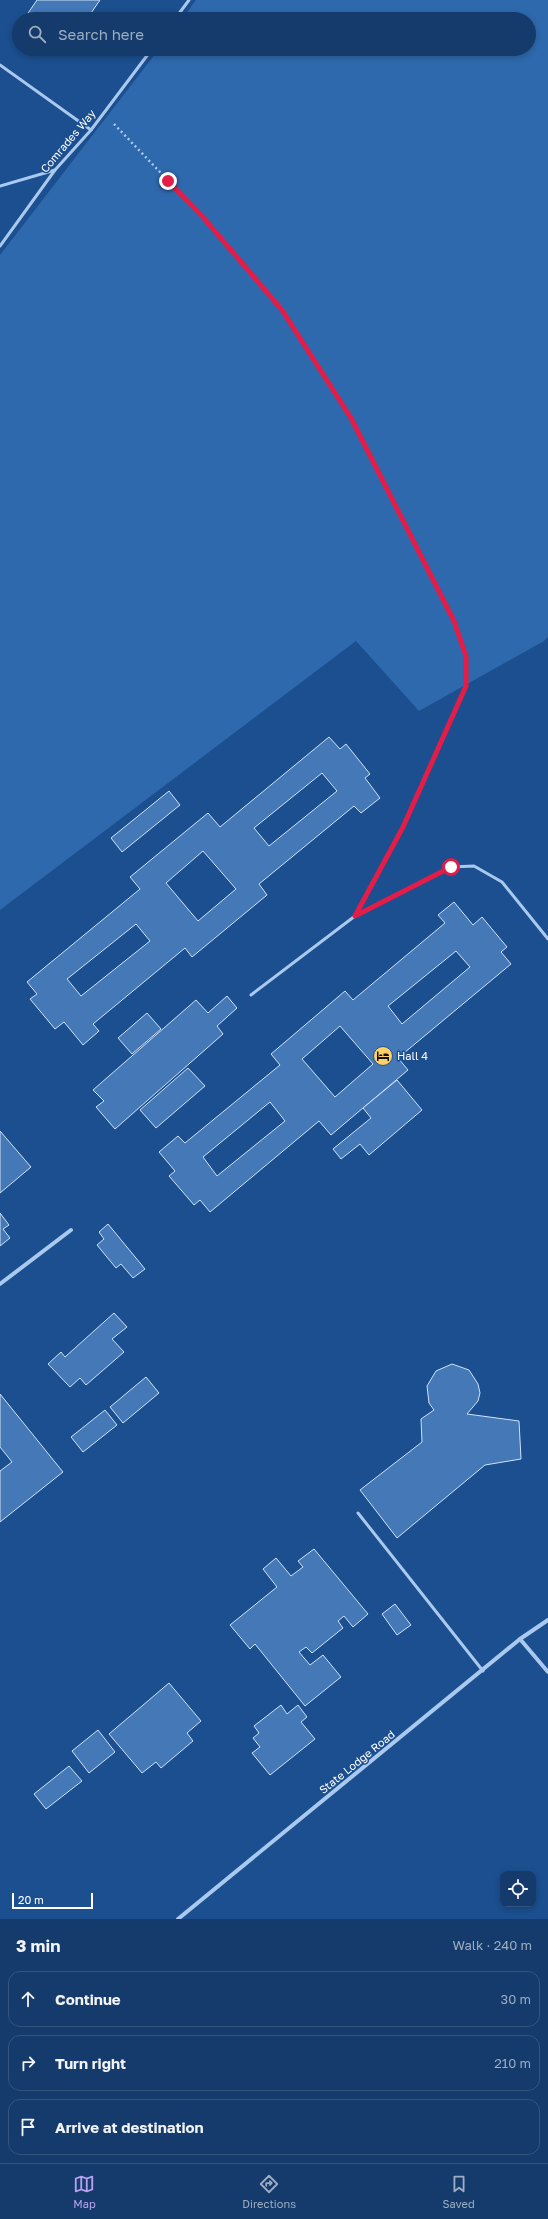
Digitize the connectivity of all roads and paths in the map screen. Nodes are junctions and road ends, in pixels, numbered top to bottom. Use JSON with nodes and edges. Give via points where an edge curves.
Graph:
{"nodes":[{"id":1,"x":189,"y":0,"type":"edge"},
{"id":2,"x":180,"y":12,"type":"edge"},
{"id":3,"x":147,"y":56,"type":"edge"},
{"id":4,"x":0,"y":66,"type":"edge"},
{"id":5,"x":113,"y":123,"type":"dead end"},
{"id":6,"x":91,"y":130,"type":"junction"},
{"id":7,"x":55,"y":170,"type":"junction"},
{"id":8,"x":0,"y":186,"type":"edge"},
{"id":9,"x":0,"y":246,"type":"edge"},
{"id":10,"x":355,"y":916,"type":"junction"},
{"id":11,"x":548,"y":940,"type":"edge"},
{"id":12,"x":252,"y":995,"type":"dead end"},
{"id":13,"x":71,"y":1230,"type":"dead end"},
{"id":14,"x":0,"y":1284,"type":"edge"},
{"id":15,"x":358,"y":1513,"type":"dead end"},
{"id":16,"x":548,"y":1620,"type":"edge"},
{"id":17,"x":520,"y":1639,"type":"junction"},
{"id":18,"x":484,"y":1671,"type":"junction"},
{"id":19,"x":548,"y":1672,"type":"edge"},
{"id":20,"x":178,"y":1919,"type":"edge"}],
"edges":[{"from":1,"to":2,"type":"lane"},
{"from":3,"to":6,"type":"lane","name":"Comrades Way"},
{"from":4,"to":6,"type":"lane"},
{"from":5,"to":10,"type":"path","via":[[202,216],[282,310],[351,418],[454,621],[466,656],[466,686],[403,827]]},
{"from":6,"to":7,"type":"lane","name":"Comrades Way"},
{"from":7,"to":8,"type":"lane"},
{"from":7,"to":9,"type":"lane","name":"Comrades Way"},
{"from":10,"to":11,"type":"lane","via":[[451,867],[474,866],[502,882]]},
{"from":10,"to":12,"type":"lane"},
{"from":13,"to":14,"type":"street"},
{"from":15,"to":18,"type":"lane"},
{"from":16,"to":17,"type":"street","name":"State Lodge Road"},
{"from":17,"to":18,"type":"street","name":"State Lodge Road"},
{"from":17,"to":19,"type":"street"},
{"from":18,"to":20,"type":"street","name":"State Lodge Road"}]}
